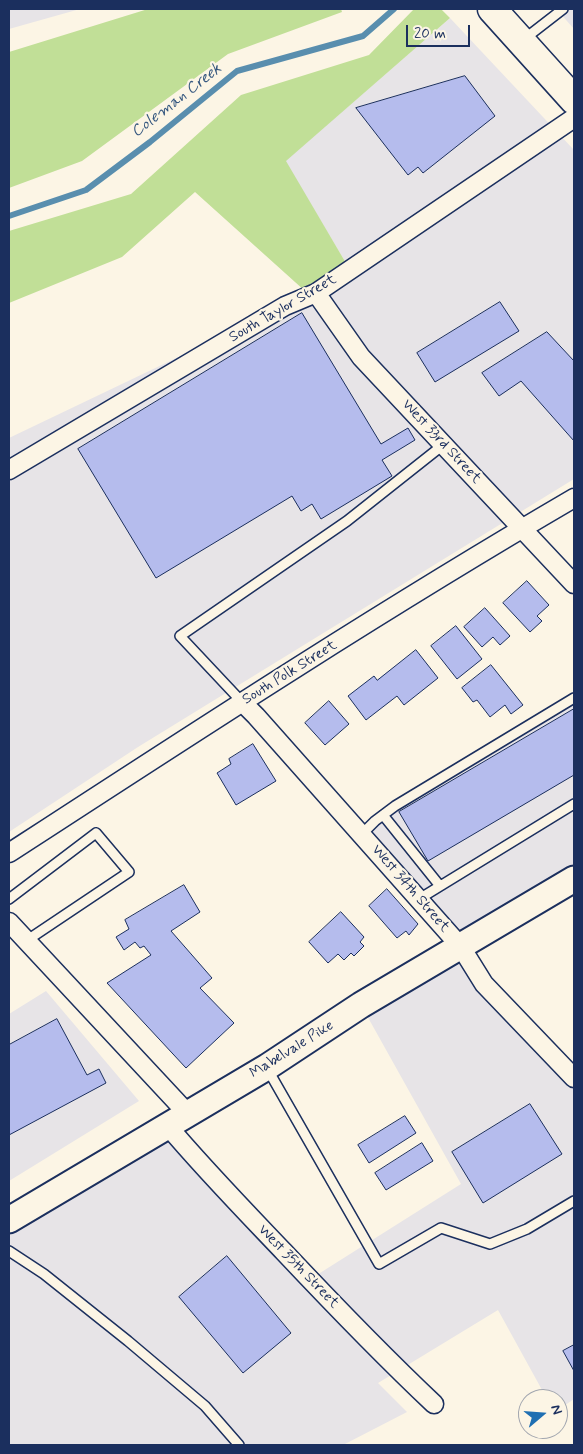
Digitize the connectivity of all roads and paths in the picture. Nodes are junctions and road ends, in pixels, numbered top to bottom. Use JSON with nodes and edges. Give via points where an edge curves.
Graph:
{"nodes":[{"id":1,"x":492,"y":9,"type":"edge"},
{"id":2,"x":563,"y":9,"type":"edge"},
{"id":3,"x":521,"y":42,"type":"junction"},
{"id":4,"x":574,"y":100,"type":"edge"},
{"id":5,"x":574,"y":118,"type":"edge"},
{"id":6,"x":316,"y":293,"type":"junction"},
{"id":7,"x":443,"y":444,"type":"junction"},
{"id":8,"x":9,"y":470,"type":"edge"},
{"id":9,"x":574,"y":498,"type":"edge"},
{"id":10,"x":523,"y":528,"type":"junction"},
{"id":11,"x":574,"y":584,"type":"edge"},
{"id":12,"x":574,"y":698,"type":"edge"},
{"id":13,"x":242,"y":702,"type":"junction"},
{"id":14,"x":574,"y":804,"type":"edge"},
{"id":15,"x":383,"y":815,"type":"junction"},
{"id":16,"x":362,"y":834,"type":"junction"},
{"id":17,"x":9,"y":853,"type":"edge"},
{"id":18,"x":574,"y":879,"type":"edge"},
{"id":19,"x":440,"y":886,"type":"junction"},
{"id":20,"x":9,"y":899,"type":"edge"},
{"id":21,"x":418,"y":899,"type":"junction"},
{"id":22,"x":9,"y":922,"type":"edge"},
{"id":23,"x":26,"y":942,"type":"junction"},
{"id":24,"x":461,"y":947,"type":"junction"},
{"id":25,"x":266,"y":1067,"type":"junction"},
{"id":26,"x":574,"y":1078,"type":"edge"},
{"id":27,"x":177,"y":1119,"type":"junction"},
{"id":28,"x":574,"y":1201,"type":"edge"},
{"id":29,"x":9,"y":1220,"type":"edge"},
{"id":30,"x":9,"y":1251,"type":"edge"},
{"id":31,"x":434,"y":1404,"type":"dead end"},
{"id":32,"x":239,"y":1445,"type":"edge"}],
"edges":[{"from":1,"to":3,"type":"main road"},
{"from":2,"to":3,"type":"lane"},
{"from":3,"to":4,"type":"main road"},
{"from":5,"to":6,"type":"street","name":"South Taylor Street"},
{"from":6,"to":7,"type":"street","name":"West 33rd Street","via":[[361,357]]},
{"from":6,"to":8,"type":"street","name":"South Taylor Street","via":[[284,306]]},
{"from":7,"to":10,"type":"street","name":"West 33rd Street"},
{"from":7,"to":13,"type":"lane","via":[[346,521],[180,636]]},
{"from":9,"to":10,"type":"street","name":"South Polk Street"},
{"from":10,"to":11,"type":"street","name":"West 33rd Street"},
{"from":10,"to":13,"type":"street","name":"South Polk Street"},
{"from":12,"to":15,"type":"lane"},
{"from":13,"to":16,"type":"street","name":"West 34th Street"},
{"from":13,"to":17,"type":"street","name":"South Polk Street"},
{"from":14,"to":19,"type":"lane"},
{"from":15,"to":16,"type":"lane"},
{"from":15,"to":19,"type":"lane"},
{"from":16,"to":21,"type":"street","name":"West 34th Street"},
{"from":18,"to":24,"type":"main road","name":"Mabelvale Pike"},
{"from":19,"to":21,"type":"lane"},
{"from":20,"to":23,"type":"lane","via":[[96,833],[129,872]]},
{"from":21,"to":24,"type":"street","name":"West 34th Street"},
{"from":22,"to":23,"type":"street","name":"West 35th Street"},
{"from":23,"to":27,"type":"street","name":"West 35th Street","via":[[63,978]]},
{"from":24,"to":25,"type":"main road","name":"Mabelvale Pike","via":[[361,1005]]},
{"from":24,"to":26,"type":"street","name":"West 34th Street","via":[[484,984]]},
{"from":25,"to":27,"type":"main road","name":"Mabelvale Pike"},
{"from":25,"to":28,"type":"lane","via":[[379,1264],[441,1228],[490,1244],[527,1229]]},
{"from":27,"to":29,"type":"main road","name":"Mabelvale Pike"},
{"from":27,"to":31,"type":"street","name":"West 35th Street","via":[[202,1166],[378,1351]]},
{"from":30,"to":32,"type":"lane","via":[[44,1274],[205,1406]]}]}
